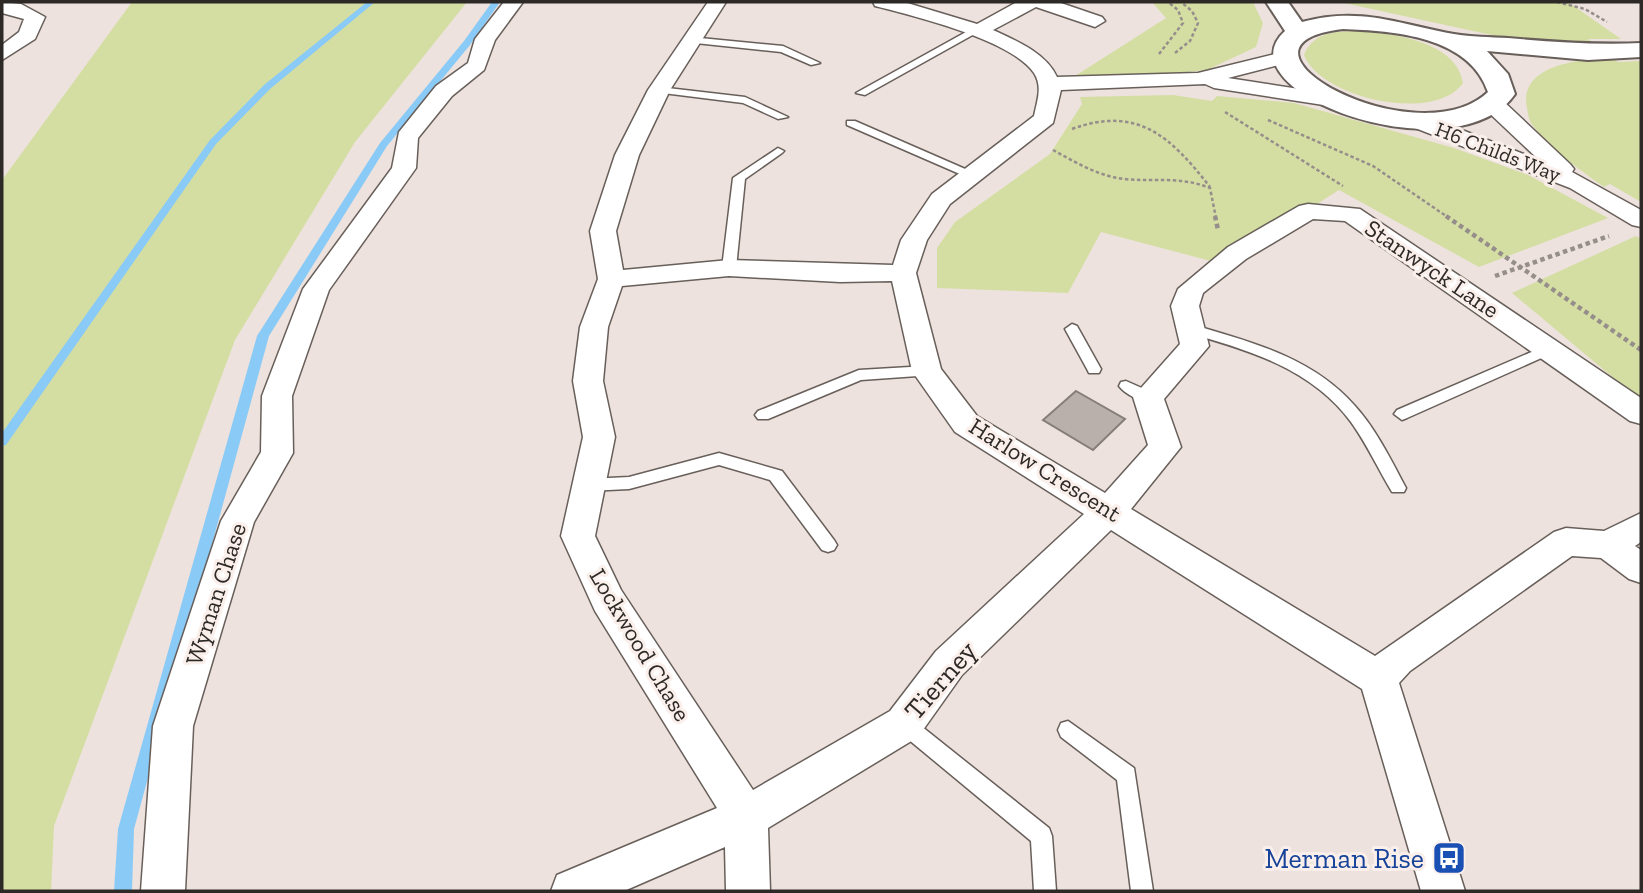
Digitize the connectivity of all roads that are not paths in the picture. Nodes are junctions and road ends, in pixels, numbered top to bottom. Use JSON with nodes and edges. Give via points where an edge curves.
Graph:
{"nodes":[{"id":1,"x":514,"y":2,"type":"edge"},
{"id":2,"x":717,"y":2,"type":"edge"},
{"id":3,"x":883,"y":2,"type":"edge"},
{"id":4,"x":1044,"y":2,"type":"edge"},
{"id":5,"x":1276,"y":2,"type":"edge"},
{"id":6,"x":1314,"y":2,"type":"edge"},
{"id":7,"x":2,"y":7,"type":"edge"},
{"id":8,"x":1095,"y":21,"type":"dead end"},
{"id":9,"x":1373,"y":22,"type":"junction"},
{"id":10,"x":976,"y":31,"type":"junction"},
{"id":11,"x":1297,"y":32,"type":"junction"},
{"id":12,"x":690,"y":40,"type":"junction"},
{"id":13,"x":1447,"y":40,"type":"junction"},
{"id":14,"x":1641,"y":50,"type":"edge"},
{"id":15,"x":2,"y":54,"type":"edge"},
{"id":16,"x":1588,"y":54,"type":"junction"},
{"id":17,"x":1283,"y":58,"type":"junction"},
{"id":18,"x":815,"y":64,"type":"dead end"},
{"id":19,"x":1182,"y":80,"type":"junction"},
{"id":20,"x":1050,"y":84,"type":"junction"},
{"id":21,"x":659,"y":90,"type":"junction"},
{"id":22,"x":860,"y":93,"type":"dead end"},
{"id":23,"x":1497,"y":93,"type":"junction"},
{"id":24,"x":1330,"y":100,"type":"junction"},
{"id":25,"x":782,"y":117,"type":"dead end"},
{"id":26,"x":1418,"y":121,"type":"junction"},
{"id":27,"x":851,"y":123,"type":"dead end"},
{"id":28,"x":778,"y":151,"type":"dead end"},
{"id":29,"x":973,"y":174,"type":"junction"},
{"id":30,"x":1587,"y":189,"type":"junction"},
{"id":31,"x":1641,"y":220,"type":"edge"},
{"id":32,"x":729,"y":268,"type":"junction"},
{"id":33,"x":903,"y":273,"type":"junction"},
{"id":34,"x":611,"y":279,"type":"junction"},
{"id":35,"x":1072,"y":329,"type":"dead end"},
{"id":36,"x":1193,"y":330,"type":"junction"},
{"id":37,"x":1550,"y":349,"type":"junction"},
{"id":38,"x":1094,"y":369,"type":"dead end"},
{"id":39,"x":927,"y":370,"type":"junction"},
{"id":40,"x":1641,"y":413,"type":"edge"},
{"id":41,"x":1402,"y":414,"type":"dead end"},
{"id":42,"x":763,"y":415,"type":"dead end"},
{"id":43,"x":588,"y":485,"type":"junction"},
{"id":44,"x":1398,"y":488,"type":"dead end"},
{"id":45,"x":1110,"y":510,"type":"junction"},
{"id":46,"x":1641,"y":526,"type":"edge"},
{"id":47,"x":828,"y":545,"type":"dead end"},
{"id":48,"x":1608,"y":545,"type":"junction"},
{"id":49,"x":1641,"y":569,"type":"edge"},
{"id":50,"x":1378,"y":678,"type":"junction"},
{"id":51,"x":904,"y":724,"type":"junction"},
{"id":52,"x":1068,"y":730,"type":"dead end"},
{"id":53,"x":746,"y":817,"type":"junction"},
{"id":54,"x":163,"y":891,"type":"edge"},
{"id":55,"x":573,"y":891,"type":"edge"},
{"id":56,"x":748,"y":891,"type":"edge"},
{"id":57,"x":1045,"y":891,"type":"edge"},
{"id":58,"x":1142,"y":891,"type":"edge"},
{"id":59,"x":1443,"y":891,"type":"edge"}],
"edges":[{"from":1,"to":54,"type":"street","name":"Wyman Chase","via":[[485,39],[477,66],[444,91],[407,137],[404,168],[316,289],[277,396],[277,453],[238,521],[173,726]]},
{"from":2,"to":12,"type":"street","name":"Lockwood Chase"},
{"from":3,"to":10,"type":"street"},
{"from":4,"to":8,"type":"street"},
{"from":4,"to":10,"type":"street"},
{"from":5,"to":11,"type":"street"},
{"from":6,"to":9,"type":"street"},
{"from":7,"to":15,"type":"street","via":[[35,17],[28,35]]},
{"from":9,"to":11,"type":"street","via":[[1343,22]]},
{"from":9,"to":13,"type":"street"},
{"from":10,"to":20,"type":"street","via":[[1040,66]]},
{"from":10,"to":22,"type":"lane"},
{"from":11,"to":17,"type":"street","via":[[1285,44]]},
{"from":12,"to":18,"type":"lane","via":[[783,49]]},
{"from":12,"to":21,"type":"street","name":"Lockwood Chase"},
{"from":13,"to":16,"type":"street"},
{"from":13,"to":23,"type":"street","via":[[1480,59]]},
{"from":14,"to":16,"type":"street"},
{"from":16,"to":23,"type":"street","via":[[1535,66]]},
{"from":17,"to":19,"type":"street"},
{"from":17,"to":24,"type":"street","via":[[1306,86]]},
{"from":19,"to":20,"type":"street"},
{"from":19,"to":24,"type":"street"},
{"from":20,"to":29,"type":"street","via":[[1045,118]]},
{"from":21,"to":25,"type":"lane","via":[[745,100]]},
{"from":21,"to":34,"type":"street","name":"Lockwood Chase","via":[[627,155],[603,231]]},
{"from":23,"to":26,"type":"street","via":[[1476,115]]},
{"from":23,"to":30,"type":"street","name":"H6 Childs Way"},
{"from":24,"to":26,"type":"street"},
{"from":26,"to":30,"type":"street","name":"H6 Childs Way"},
{"from":27,"to":29,"type":"lane"},
{"from":28,"to":32,"type":"lane","via":[[739,178]]},
{"from":29,"to":33,"type":"street","via":[[941,199],[914,240]]},
{"from":30,"to":31,"type":"street","name":"H6 Childs Way"},
{"from":32,"to":33,"type":"street"},
{"from":32,"to":34,"type":"street"},
{"from":33,"to":39,"type":"street","name":"Harlow Crescent"},
{"from":34,"to":43,"type":"street","name":"Lockwood Chase","via":[[594,327],[588,381],[600,437]]},
{"from":35,"to":38,"type":"lane"},
{"from":36,"to":37,"type":"street","name":"Stanwyck Lane","via":[[1185,306],[1191,289],[1237,253],[1308,211],[1351,214]]},
{"from":36,"to":44,"type":"lane","via":[[1260,349],[1310,373],[1350,410]]},
{"from":36,"to":45,"type":"street","name":"Stanwyck Lane","via":[[1195,346],[1137,392],[1165,447]]},
{"from":37,"to":40,"type":"street","name":"Stanwyck Lane"},
{"from":37,"to":41,"type":"lane"},
{"from":39,"to":42,"type":"lane","via":[[859,375]]},
{"from":39,"to":45,"type":"street","name":"Harlow Crescent","via":[[967,424]]},
{"from":43,"to":47,"type":"lane","via":[[629,483],[719,458],[776,475]]},
{"from":43,"to":53,"type":"street","name":"Lockwood Chase","via":[[578,536],[603,589]]},
{"from":45,"to":50,"type":"street","name":"Harlow Crescent"},
{"from":45,"to":51,"type":"street","name":"Tierney","via":[[949,663]]},
{"from":46,"to":48,"type":"street"},
{"from":48,"to":49,"type":"street"},
{"from":48,"to":50,"type":"street","via":[[1566,542],[1397,659]]},
{"from":50,"to":59,"type":"street"},
{"from":51,"to":53,"type":"street","name":"Tierney"},
{"from":51,"to":57,"type":"lane","via":[[1041,836]]},
{"from":52,"to":58,"type":"lane","via":[[1127,775]]},
{"from":53,"to":55,"type":"street"},
{"from":53,"to":56,"type":"street"}]}
